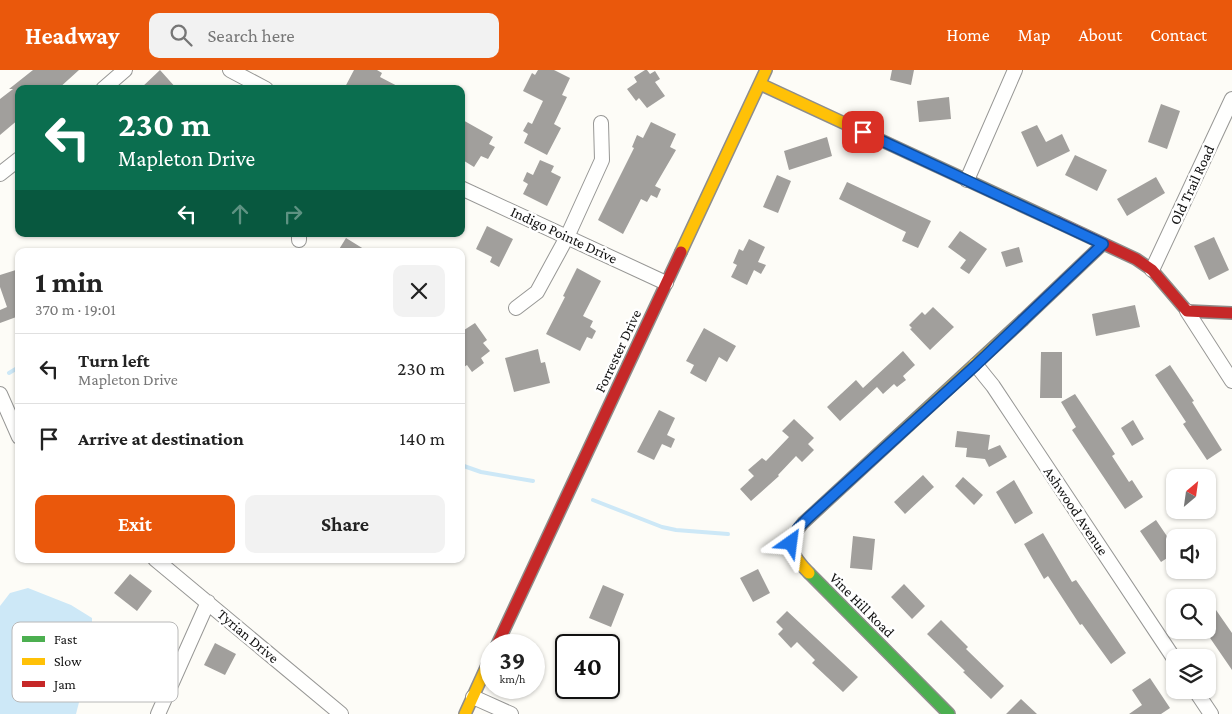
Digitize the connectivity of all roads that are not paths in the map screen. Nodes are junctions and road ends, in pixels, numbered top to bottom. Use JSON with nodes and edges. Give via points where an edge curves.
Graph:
{"nodes":[{"id":1,"x":125,"y":70,"type":"edge"},
{"id":2,"x":230,"y":70,"type":"edge"},
{"id":3,"x":766,"y":70,"type":"edge"},
{"id":4,"x":1015,"y":70,"type":"edge"},
{"id":5,"x":252,"y":75,"type":"edge"},
{"id":6,"x":760,"y":84,"type":"junction"},
{"id":7,"x":108,"y":85,"type":"edge"},
{"id":8,"x":262,"y":85,"type":"edge"},
{"id":9,"x":1232,"y":100,"type":"edge"},
{"id":10,"x":602,"y":123,"type":"dead end"},
{"id":11,"x":15,"y":162,"type":"edge"},
{"id":12,"x":0,"y":174,"type":"edge"},
{"id":13,"x":966,"y":180,"type":"junction"},
{"id":14,"x":465,"y":190,"type":"edge"},
{"id":15,"x":567,"y":237,"type":"junction"},
{"id":16,"x":1103,"y":244,"type":"junction"},
{"id":17,"x":1152,"y":270,"type":"junction"},
{"id":18,"x":666,"y":283,"type":"junction"},
{"id":19,"x":516,"y":308,"type":"dead end"},
{"id":20,"x":1187,"y":311,"type":"junction"},
{"id":21,"x":1232,"y":313,"type":"edge"},
{"id":22,"x":976,"y":365,"type":"junction"},
{"id":23,"x":1232,"y":381,"type":"edge"},
{"id":24,"x":0,"y":394,"type":"edge"},
{"id":25,"x":15,"y":428,"type":"edge"},
{"id":26,"x":160,"y":563,"type":"edge"},
{"id":27,"x":208,"y":602,"type":"junction"},
{"id":28,"x":502,"y":634,"type":"edge"},
{"id":29,"x":1168,"y":649,"type":"edge"},
{"id":30,"x":178,"y":669,"type":"edge"},
{"id":31,"x":480,"y":682,"type":"edge"},
{"id":32,"x":473,"y":697,"type":"junction"},
{"id":33,"x":1201,"y":699,"type":"edge"},
{"id":34,"x":163,"y":702,"type":"edge"},
{"id":35,"x":158,"y":714,"type":"edge"},
{"id":36,"x":341,"y":714,"type":"edge"},
{"id":37,"x":465,"y":714,"type":"edge"},
{"id":38,"x":511,"y":714,"type":"edge"},
{"id":39,"x":949,"y":714,"type":"edge"},
{"id":40,"x":1211,"y":714,"type":"edge"}],
"edges":[{"from":1,"to":7,"type":"street"},
{"from":2,"to":5,"type":"street"},
{"from":3,"to":6,"type":"street","name":"Forrester Drive"},
{"from":4,"to":13,"type":"street"},
{"from":5,"to":8,"type":"street"},
{"from":6,"to":13,"type":"street"},
{"from":6,"to":18,"type":"street","name":"Forrester Drive"},
{"from":9,"to":17,"type":"street","name":"Old Trail Road"},
{"from":10,"to":15,"type":"street","via":[[602,160]]},
{"from":11,"to":12,"type":"street"},
{"from":13,"to":16,"type":"street"},
{"from":14,"to":15,"type":"street","name":"Indigo Pointe Drive"},
{"from":15,"to":18,"type":"street","name":"Indigo Pointe Drive"},
{"from":15,"to":19,"type":"street","via":[[538,292]]},
{"from":16,"to":17,"type":"street"},
{"from":16,"to":22,"type":"street","name":"Vine Hill Road"},
{"from":17,"to":20,"type":"street"},
{"from":18,"to":28,"type":"street","name":"Forrester Drive"},
{"from":20,"to":21,"type":"street"},
{"from":20,"to":23,"type":"street"},
{"from":22,"to":29,"type":"street","name":"Ashwood Avenue"},
{"from":22,"to":39,"type":"street","name":"Vine Hill Road","via":[[808,518],[798,528],[791,543],[798,562]]},
{"from":24,"to":25,"type":"street"},
{"from":26,"to":27,"type":"street","name":"Tyrian Drive"},
{"from":27,"to":30,"type":"street"},
{"from":27,"to":36,"type":"street","name":"Tyrian Drive"},
{"from":31,"to":32,"type":"street"},
{"from":32,"to":37,"type":"street"},
{"from":32,"to":38,"type":"street"},
{"from":33,"to":40,"type":"street"},
{"from":34,"to":35,"type":"street"}]}
